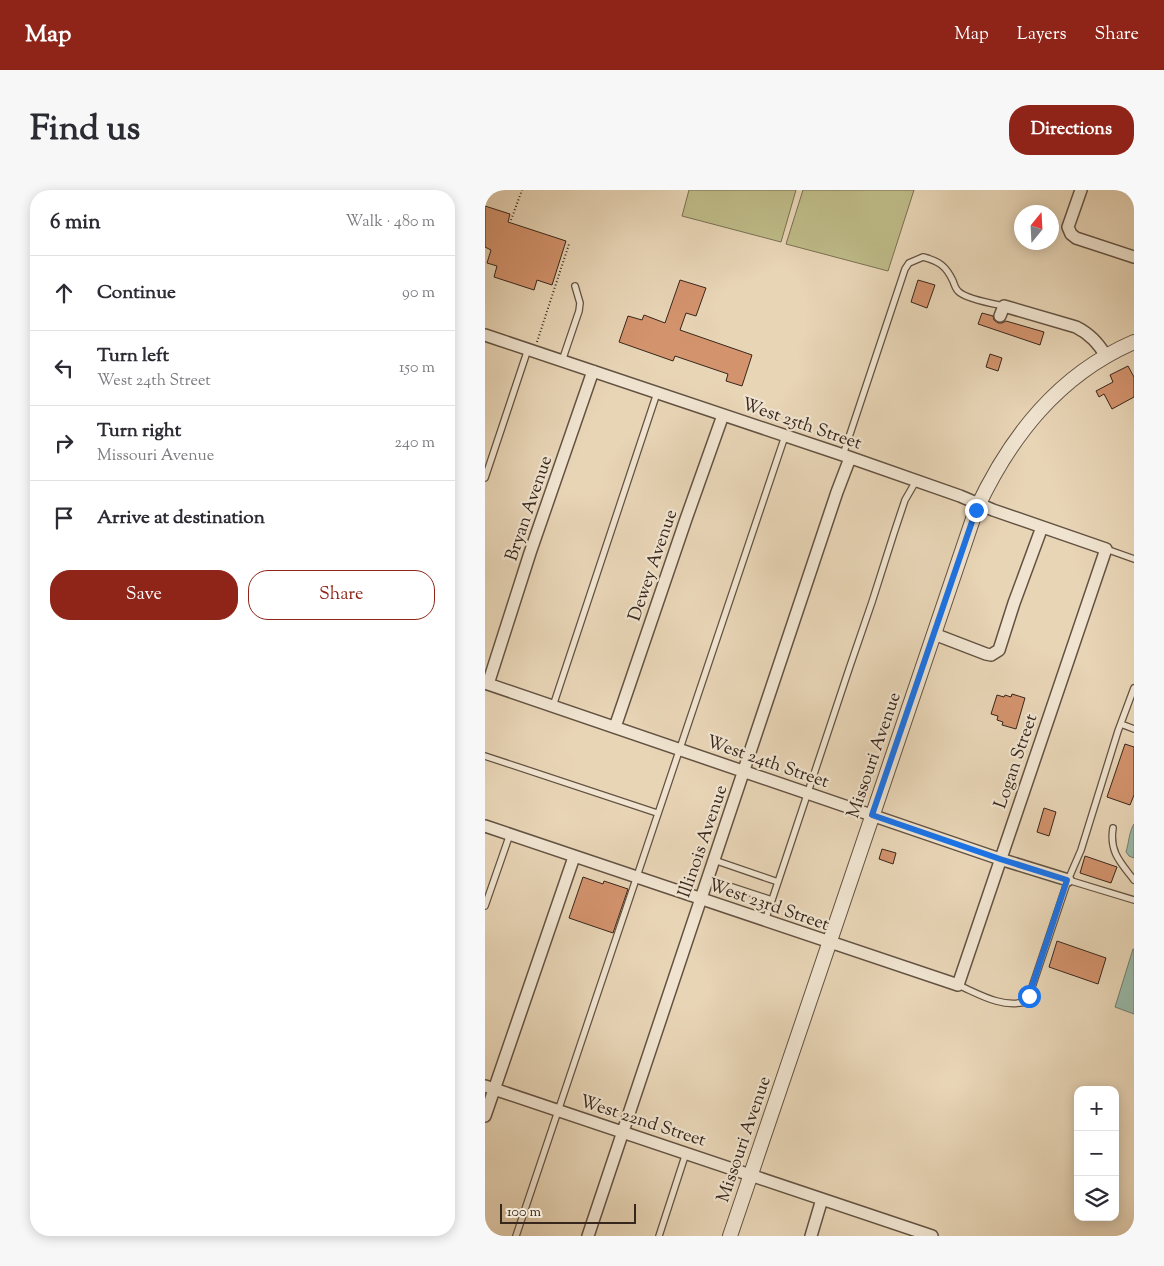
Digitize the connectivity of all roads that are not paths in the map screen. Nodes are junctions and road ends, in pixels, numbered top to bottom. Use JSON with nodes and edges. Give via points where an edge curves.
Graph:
{"nodes":[{"id":1,"x":1081,"y":190,"type":"edge"},
{"id":2,"x":1134,"y":257,"type":"edge"},
{"id":3,"x":575,"y":286,"type":"dead end"},
{"id":4,"x":1002,"y":311,"type":"joint"},
{"id":5,"x":485,"y":335,"type":"edge"},
{"id":6,"x":1134,"y":342,"type":"edge"},
{"id":7,"x":531,"y":350,"type":"junction"},
{"id":8,"x":1106,"y":356,"type":"junction"},
{"id":9,"x":562,"y":361,"type":"junction"},
{"id":10,"x":593,"y":371,"type":"junction"},
{"id":11,"x":657,"y":393,"type":"junction"},
{"id":12,"x":723,"y":415,"type":"junction"},
{"id":13,"x":785,"y":436,"type":"junction"},
{"id":14,"x":847,"y":457,"type":"junction"},
{"id":15,"x":485,"y":478,"type":"edge"},
{"id":16,"x":916,"y":481,"type":"junction"},
{"id":17,"x":978,"y":504,"type":"junction"},
{"id":18,"x":1042,"y":527,"type":"junction"},
{"id":19,"x":1106,"y":549,"type":"junction"},
{"id":20,"x":1134,"y":559,"type":"edge"},
{"id":21,"x":934,"y":634,"type":"junction"},
{"id":22,"x":487,"y":684,"type":"edge"},
{"id":23,"x":1134,"y":688,"type":"edge"},
{"id":24,"x":553,"y":706,"type":"junction"},
{"id":25,"x":1121,"y":724,"type":"junction"},
{"id":26,"x":615,"y":727,"type":"junction"},
{"id":27,"x":1134,"y":729,"type":"edge"},
{"id":28,"x":679,"y":749,"type":"junction"},
{"id":29,"x":485,"y":756,"type":"edge"},
{"id":30,"x":744,"y":771,"type":"junction"},
{"id":31,"x":808,"y":793,"type":"junction"},
{"id":32,"x":657,"y":813,"type":"junction"},
{"id":33,"x":872,"y":815,"type":"junction"},
{"id":34,"x":485,"y":826,"type":"edge"},
{"id":35,"x":1113,"y":828,"type":"dead end"},
{"id":36,"x":509,"y":834,"type":"junction"},
{"id":37,"x":574,"y":857,"type":"junction"},
{"id":38,"x":1000,"y":859,"type":"junction"},
{"id":39,"x":714,"y":860,"type":"junction"},
{"id":40,"x":635,"y":878,"type":"junction"},
{"id":41,"x":708,"y":879,"type":"junction"},
{"id":42,"x":1067,"y":880,"type":"junction"},
{"id":43,"x":1134,"y":880,"type":"edge"},
{"id":44,"x":779,"y":882,"type":"junction"},
{"id":45,"x":701,"y":899,"type":"junction"},
{"id":46,"x":772,"y":900,"type":"junction"},
{"id":47,"x":1134,"y":900,"type":"edge"},
{"id":48,"x":485,"y":906,"type":"edge"},
{"id":49,"x":765,"y":921,"type":"junction"},
{"id":50,"x":829,"y":942,"type":"junction"},
{"id":51,"x":958,"y":985,"type":"junction"},
{"id":52,"x":490,"y":1088,"type":"edge"},
{"id":53,"x":558,"y":1111,"type":"junction"},
{"id":54,"x":485,"y":1116,"type":"edge"},
{"id":55,"x":623,"y":1132,"type":"junction"},
{"id":56,"x":686,"y":1153,"type":"junction"},
{"id":57,"x":751,"y":1174,"type":"junction"},
{"id":58,"x":822,"y":1199,"type":"junction"},
{"id":59,"x":516,"y":1236,"type":"edge"},
{"id":60,"x":588,"y":1236,"type":"edge"},
{"id":61,"x":659,"y":1236,"type":"edge"},
{"id":62,"x":730,"y":1236,"type":"edge"},
{"id":63,"x":811,"y":1236,"type":"edge"},
{"id":64,"x":932,"y":1236,"type":"edge"}],
"edges":[{"from":1,"to":2,"type":"street","via":[[1068,227],[1071,234]]},
{"from":3,"to":9,"type":"lane","via":[[579,310]]},
{"from":4,"to":8,"type":"street","via":[[1076,327],[1094,339]]},
{"from":4,"to":14,"type":"lane","via":[[958,291],[939,262],[923,257],[909,263]]},
{"from":5,"to":7,"type":"street","name":"West 25th Street"},
{"from":6,"to":8,"type":"street","name":"Missouri Avenue"},
{"from":7,"to":9,"type":"street","name":"West 25th Street"},
{"from":7,"to":15,"type":"lane"},
{"from":8,"to":17,"type":"street","name":"Missouri Avenue","via":[[1076,376],[1045,404],[1011,448]]},
{"from":9,"to":10,"type":"street","name":"West 25th Street"},
{"from":10,"to":11,"type":"street","name":"West 25th Street"},
{"from":10,"to":22,"type":"street","name":"Bryan Avenue"},
{"from":11,"to":12,"type":"street","name":"West 25th Street"},
{"from":11,"to":24,"type":"lane"},
{"from":12,"to":13,"type":"street","name":"West 25th Street"},
{"from":12,"to":26,"type":"street","name":"Dewey Avenue"},
{"from":13,"to":14,"type":"street","name":"West 25th Street"},
{"from":13,"to":28,"type":"lane"},
{"from":14,"to":16,"type":"street","name":"West 25th Street"},
{"from":14,"to":30,"type":"street","name":"Illinois Avenue"},
{"from":16,"to":17,"type":"street","name":"West 25th Street"},
{"from":16,"to":31,"type":"lane","via":[[905,500]]},
{"from":17,"to":18,"type":"street","name":"West 25th Street"},
{"from":17,"to":21,"type":"street","name":"Missouri Avenue"},
{"from":18,"to":19,"type":"street","name":"West 25th Street"},
{"from":18,"to":21,"type":"street","via":[[999,650],[986,654]]},
{"from":19,"to":20,"type":"lane"},
{"from":19,"to":38,"type":"street","name":"Logan Street"},
{"from":21,"to":33,"type":"street","name":"Missouri Avenue"},
{"from":22,"to":24,"type":"street","name":"West 24th Street"},
{"from":23,"to":25,"type":"lane"},
{"from":24,"to":26,"type":"street","name":"West 24th Street"},
{"from":25,"to":27,"type":"lane"},
{"from":25,"to":42,"type":"lane","via":[[1081,850]]},
{"from":26,"to":28,"type":"street","name":"West 24th Street"},
{"from":28,"to":30,"type":"street","name":"West 24th Street"},
{"from":28,"to":32,"type":"lane"},
{"from":29,"to":32,"type":"lane"},
{"from":30,"to":31,"type":"street","name":"West 24th Street"},
{"from":30,"to":39,"type":"street","name":"Illinois Avenue"},
{"from":31,"to":33,"type":"street","name":"West 24th Street"},
{"from":31,"to":44,"type":"lane"},
{"from":32,"to":40,"type":"lane"},
{"from":33,"to":38,"type":"street","name":"West 24th Street"},
{"from":33,"to":50,"type":"street","name":"Missouri Avenue"},
{"from":34,"to":36,"type":"street","name":"West 23rd Street"},
{"from":35,"to":43,"type":"lane","via":[[1111,838],[1117,859]]},
{"from":36,"to":37,"type":"street","name":"West 23rd Street"},
{"from":36,"to":48,"type":"lane"},
{"from":37,"to":40,"type":"street","name":"West 23rd Street"},
{"from":37,"to":52,"type":"street"},
{"from":38,"to":42,"type":"street","name":"West 24th Street"},
{"from":38,"to":51,"type":"street","name":"Logan Street"},
{"from":39,"to":41,"type":"street","name":"Illinois Avenue"},
{"from":39,"to":44,"type":"lane"},
{"from":40,"to":45,"type":"street","name":"West 23rd Street"},
{"from":40,"to":53,"type":"lane"},
{"from":41,"to":45,"type":"street","name":"Illinois Avenue"},
{"from":41,"to":46,"type":"lane"},
{"from":42,"to":47,"type":"lane"},
{"from":42,"to":51,"type":"lane","via":[[1025,1002],[999,1002]]},
{"from":44,"to":46,"type":"lane"},
{"from":45,"to":49,"type":"street","name":"West 23rd Street"},
{"from":45,"to":55,"type":"street","name":"Illinois Avenue"},
{"from":46,"to":49,"type":"lane"},
{"from":49,"to":50,"type":"street","name":"West 23rd Street"},
{"from":50,"to":51,"type":"street","name":"West 23rd Street"},
{"from":50,"to":57,"type":"street","name":"Missouri Avenue"},
{"from":52,"to":53,"type":"street","name":"West 22nd Street"},
{"from":52,"to":54,"type":"street"},
{"from":53,"to":55,"type":"street","name":"West 22nd Street"},
{"from":53,"to":59,"type":"lane"},
{"from":55,"to":56,"type":"street","name":"West 22nd Street"},
{"from":55,"to":60,"type":"street","name":"Illinois Avenue"},
{"from":56,"to":57,"type":"street","name":"West 22nd Street"},
{"from":56,"to":61,"type":"lane"},
{"from":57,"to":58,"type":"street","name":"West 22nd Street"},
{"from":57,"to":62,"type":"street","name":"Missouri Avenue"},
{"from":58,"to":63,"type":"street"},
{"from":58,"to":64,"type":"street","name":"West 22nd Street"}]}
